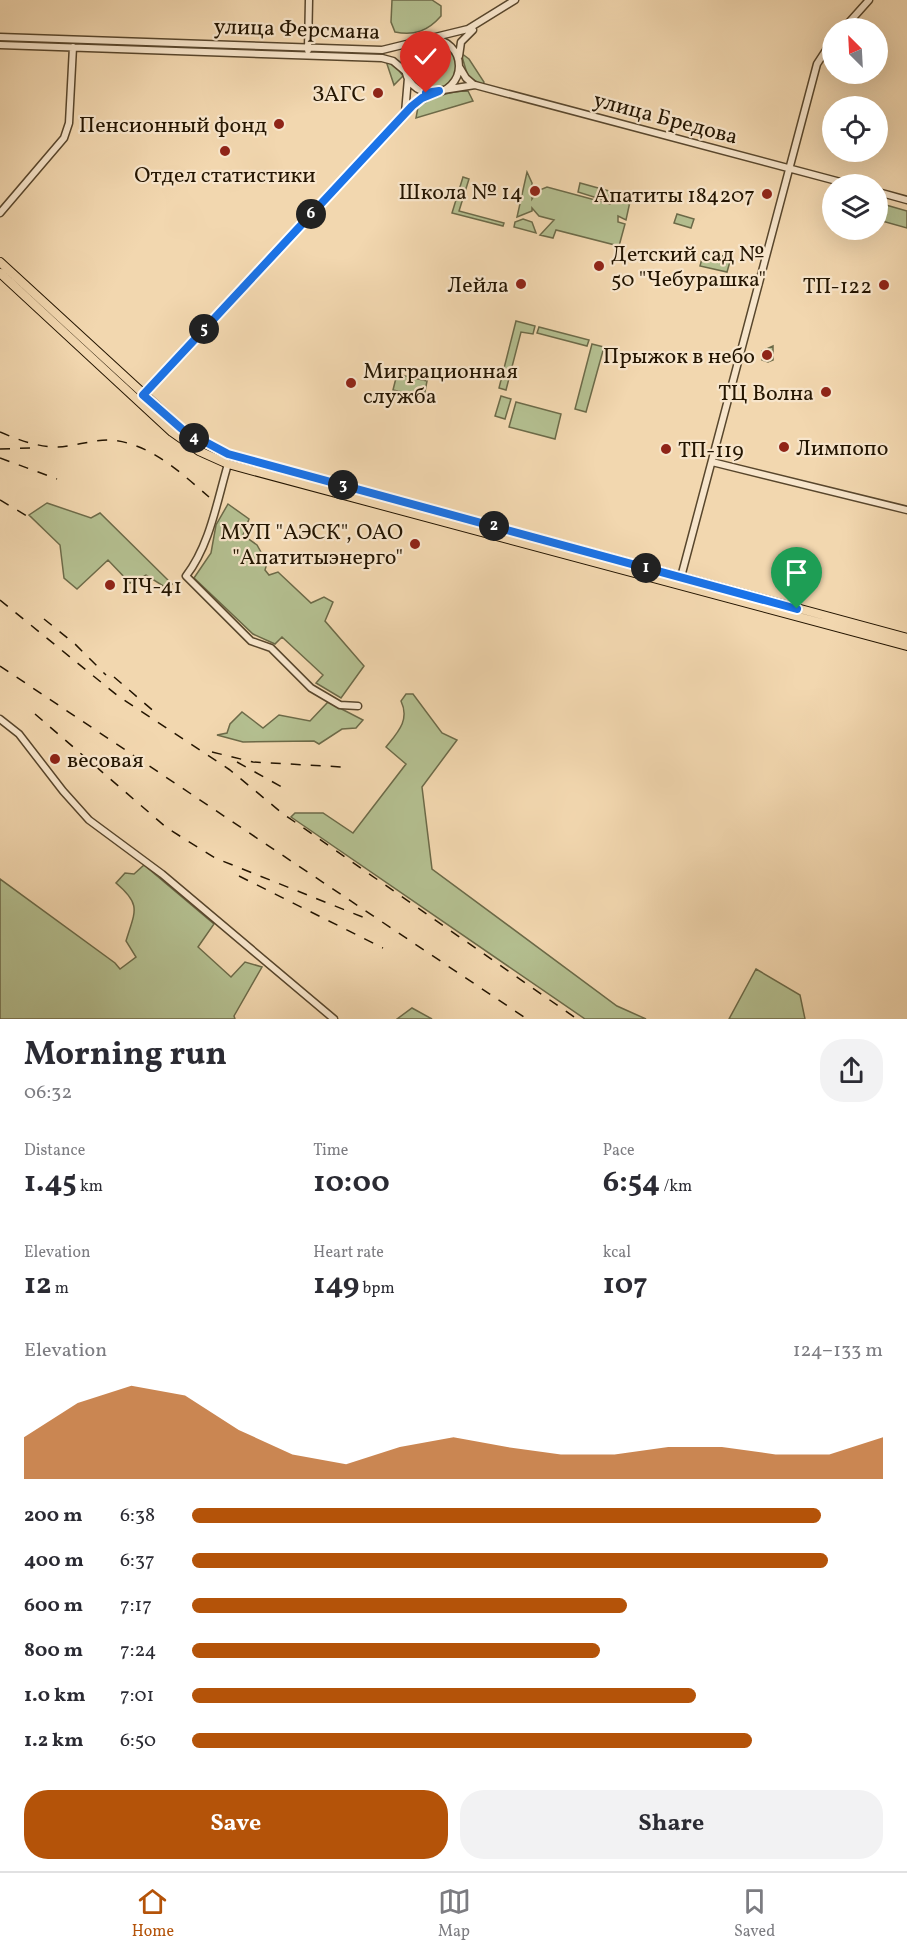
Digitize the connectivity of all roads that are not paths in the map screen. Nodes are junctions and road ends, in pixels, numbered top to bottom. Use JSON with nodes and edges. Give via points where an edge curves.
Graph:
{"nodes":[{"id":1,"x":309,"y":0,"type":"edge"},
{"id":2,"x":515,"y":0,"type":"edge"},
{"id":3,"x":868,"y":0,"type":"edge"},
{"id":4,"x":853,"y":18,"type":"edge"},
{"id":5,"x":482,"y":22,"type":"junction"},
{"id":6,"x":0,"y":37,"type":"edge"},
{"id":7,"x":16,"y":38,"type":"junction"},
{"id":8,"x":427,"y":41,"type":"junction"},
{"id":9,"x":0,"y":45,"type":"edge"},
{"id":10,"x":15,"y":45,"type":"junction"},
{"id":11,"x":275,"y":46,"type":"junction"},
{"id":12,"x":73,"y":47,"type":"junction"},
{"id":13,"x":308,"y":48,"type":"junction"},
{"id":14,"x":275,"y":55,"type":"junction"},
{"id":15,"x":308,"y":56,"type":"junction"},
{"id":16,"x":822,"y":56,"type":"edge"},
{"id":17,"x":459,"y":62,"type":"junction"},
{"id":18,"x":407,"y":74,"type":"junction"},
{"id":19,"x":475,"y":85,"type":"junction"},
{"id":20,"x":441,"y":91,"type":"junction"},
{"id":21,"x":405,"y":113,"type":"junction"},
{"id":22,"x":789,"y":169,"type":"junction"},
{"id":23,"x":822,"y":177,"type":"edge"},
{"id":24,"x":888,"y":195,"type":"edge"},
{"id":25,"x":907,"y":200,"type":"edge"},
{"id":26,"x":0,"y":213,"type":"edge"},
{"id":27,"x":0,"y":262,"type":"edge"},
{"id":28,"x":0,"y":273,"type":"edge"},
{"id":29,"x":68,"y":330,"type":"junction"},
{"id":30,"x":143,"y":395,"type":"junction"},
{"id":31,"x":137,"y":401,"type":"junction"},
{"id":32,"x":712,"y":462,"type":"junction"},
{"id":33,"x":228,"y":464,"type":"junction"},
{"id":34,"x":325,"y":480,"type":"junction"},
{"id":35,"x":322,"y":489,"type":"junction"},
{"id":36,"x":907,"y":510,"type":"edge"},
{"id":37,"x":463,"y":518,"type":"junction"},
{"id":38,"x":460,"y":526,"type":"junction"},
{"id":39,"x":681,"y":577,"type":"junction"},
{"id":40,"x":679,"y":586,"type":"junction"},
{"id":41,"x":796,"y":613,"type":"junction"},
{"id":42,"x":907,"y":638,"type":"edge"},
{"id":43,"x":907,"y":646,"type":"edge"},
{"id":44,"x":358,"y":706,"type":"dead end"},
{"id":45,"x":0,"y":719,"type":"edge"},
{"id":46,"x":334,"y":1019,"type":"edge"}],
"edges":[{"from":1,"to":13,"type":"street"},
{"from":2,"to":5,"type":"street","name":"улица Ферсмана"},
{"from":3,"to":4,"type":"street"},
{"from":5,"to":8,"type":"street","name":"улица Ферсмана"},
{"from":5,"to":17,"type":"street","name":"улица Ферсмана","via":[[461,42]]},
{"from":6,"to":7,"type":"street","name":"улица Ферсмана"},
{"from":7,"to":10,"type":"street"},
{"from":7,"to":11,"type":"street","name":"улица Ферсмана"},
{"from":8,"to":13,"type":"street","name":"улица Ферсмана","via":[[382,50]]},
{"from":8,"to":17,"type":"street","via":[[445,42]]},
{"from":8,"to":18,"type":"street","via":[[413,48],[407,57]]},
{"from":9,"to":10,"type":"street","name":"улица Ферсмана"},
{"from":10,"to":12,"type":"street","name":"улица Ферсмана"},
{"from":11,"to":13,"type":"street","name":"улица Ферсмана"},
{"from":11,"to":14,"type":"street"},
{"from":12,"to":14,"type":"street","name":"улица Ферсмана"},
{"from":12,"to":26,"type":"street","via":[[69,123],[64,138]]},
{"from":13,"to":15,"type":"street"},
{"from":14,"to":15,"type":"street","name":"улица Ферсмана"},
{"from":15,"to":18,"type":"street","name":"улица Ферсмана","via":[[382,58],[393,61]]},
{"from":16,"to":22,"type":"street"},
{"from":17,"to":19,"type":"street","via":[[466,78]]},
{"from":17,"to":20,"type":"street","via":[[456,80]]},
{"from":18,"to":20,"type":"street","via":[[420,91]]},
{"from":18,"to":21,"type":"street"},
{"from":19,"to":20,"type":"street"},
{"from":19,"to":22,"type":"street","name":"улица Бредова"},
{"from":20,"to":21,"type":"street","via":[[422,98]]},
{"from":21,"to":30,"type":"street"},
{"from":22,"to":23,"type":"street","name":"улица Бредова"},
{"from":22,"to":32,"type":"street"},
{"from":24,"to":25,"type":"street"},
{"from":27,"to":29,"type":"main road"},
{"from":28,"to":29,"type":"main road"},
{"from":29,"to":30,"type":"main road"},
{"from":29,"to":31,"type":"main road"},
{"from":30,"to":31,"type":"main road"},
{"from":30,"to":34,"type":"main road","via":[[204,444]]},
{"from":31,"to":33,"type":"main road","via":[[184,443]]},
{"from":32,"to":36,"type":"street"},
{"from":32,"to":39,"type":"street"},
{"from":33,"to":35,"type":"main road"},
{"from":33,"to":44,"type":"street","via":[[204,545],[186,576],[251,641],[271,648],[311,688],[340,705]]},
{"from":34,"to":35,"type":"main road"},
{"from":34,"to":37,"type":"main road"},
{"from":35,"to":38,"type":"main road"},
{"from":37,"to":38,"type":"main road"},
{"from":37,"to":39,"type":"main road"},
{"from":38,"to":40,"type":"main road"},
{"from":39,"to":40,"type":"main road"},
{"from":39,"to":41,"type":"main road"},
{"from":40,"to":41,"type":"main road"},
{"from":41,"to":42,"type":"main road"},
{"from":41,"to":43,"type":"main road"},
{"from":45,"to":46,"type":"street","via":[[19,734],[88,820],[162,874]]}]}
